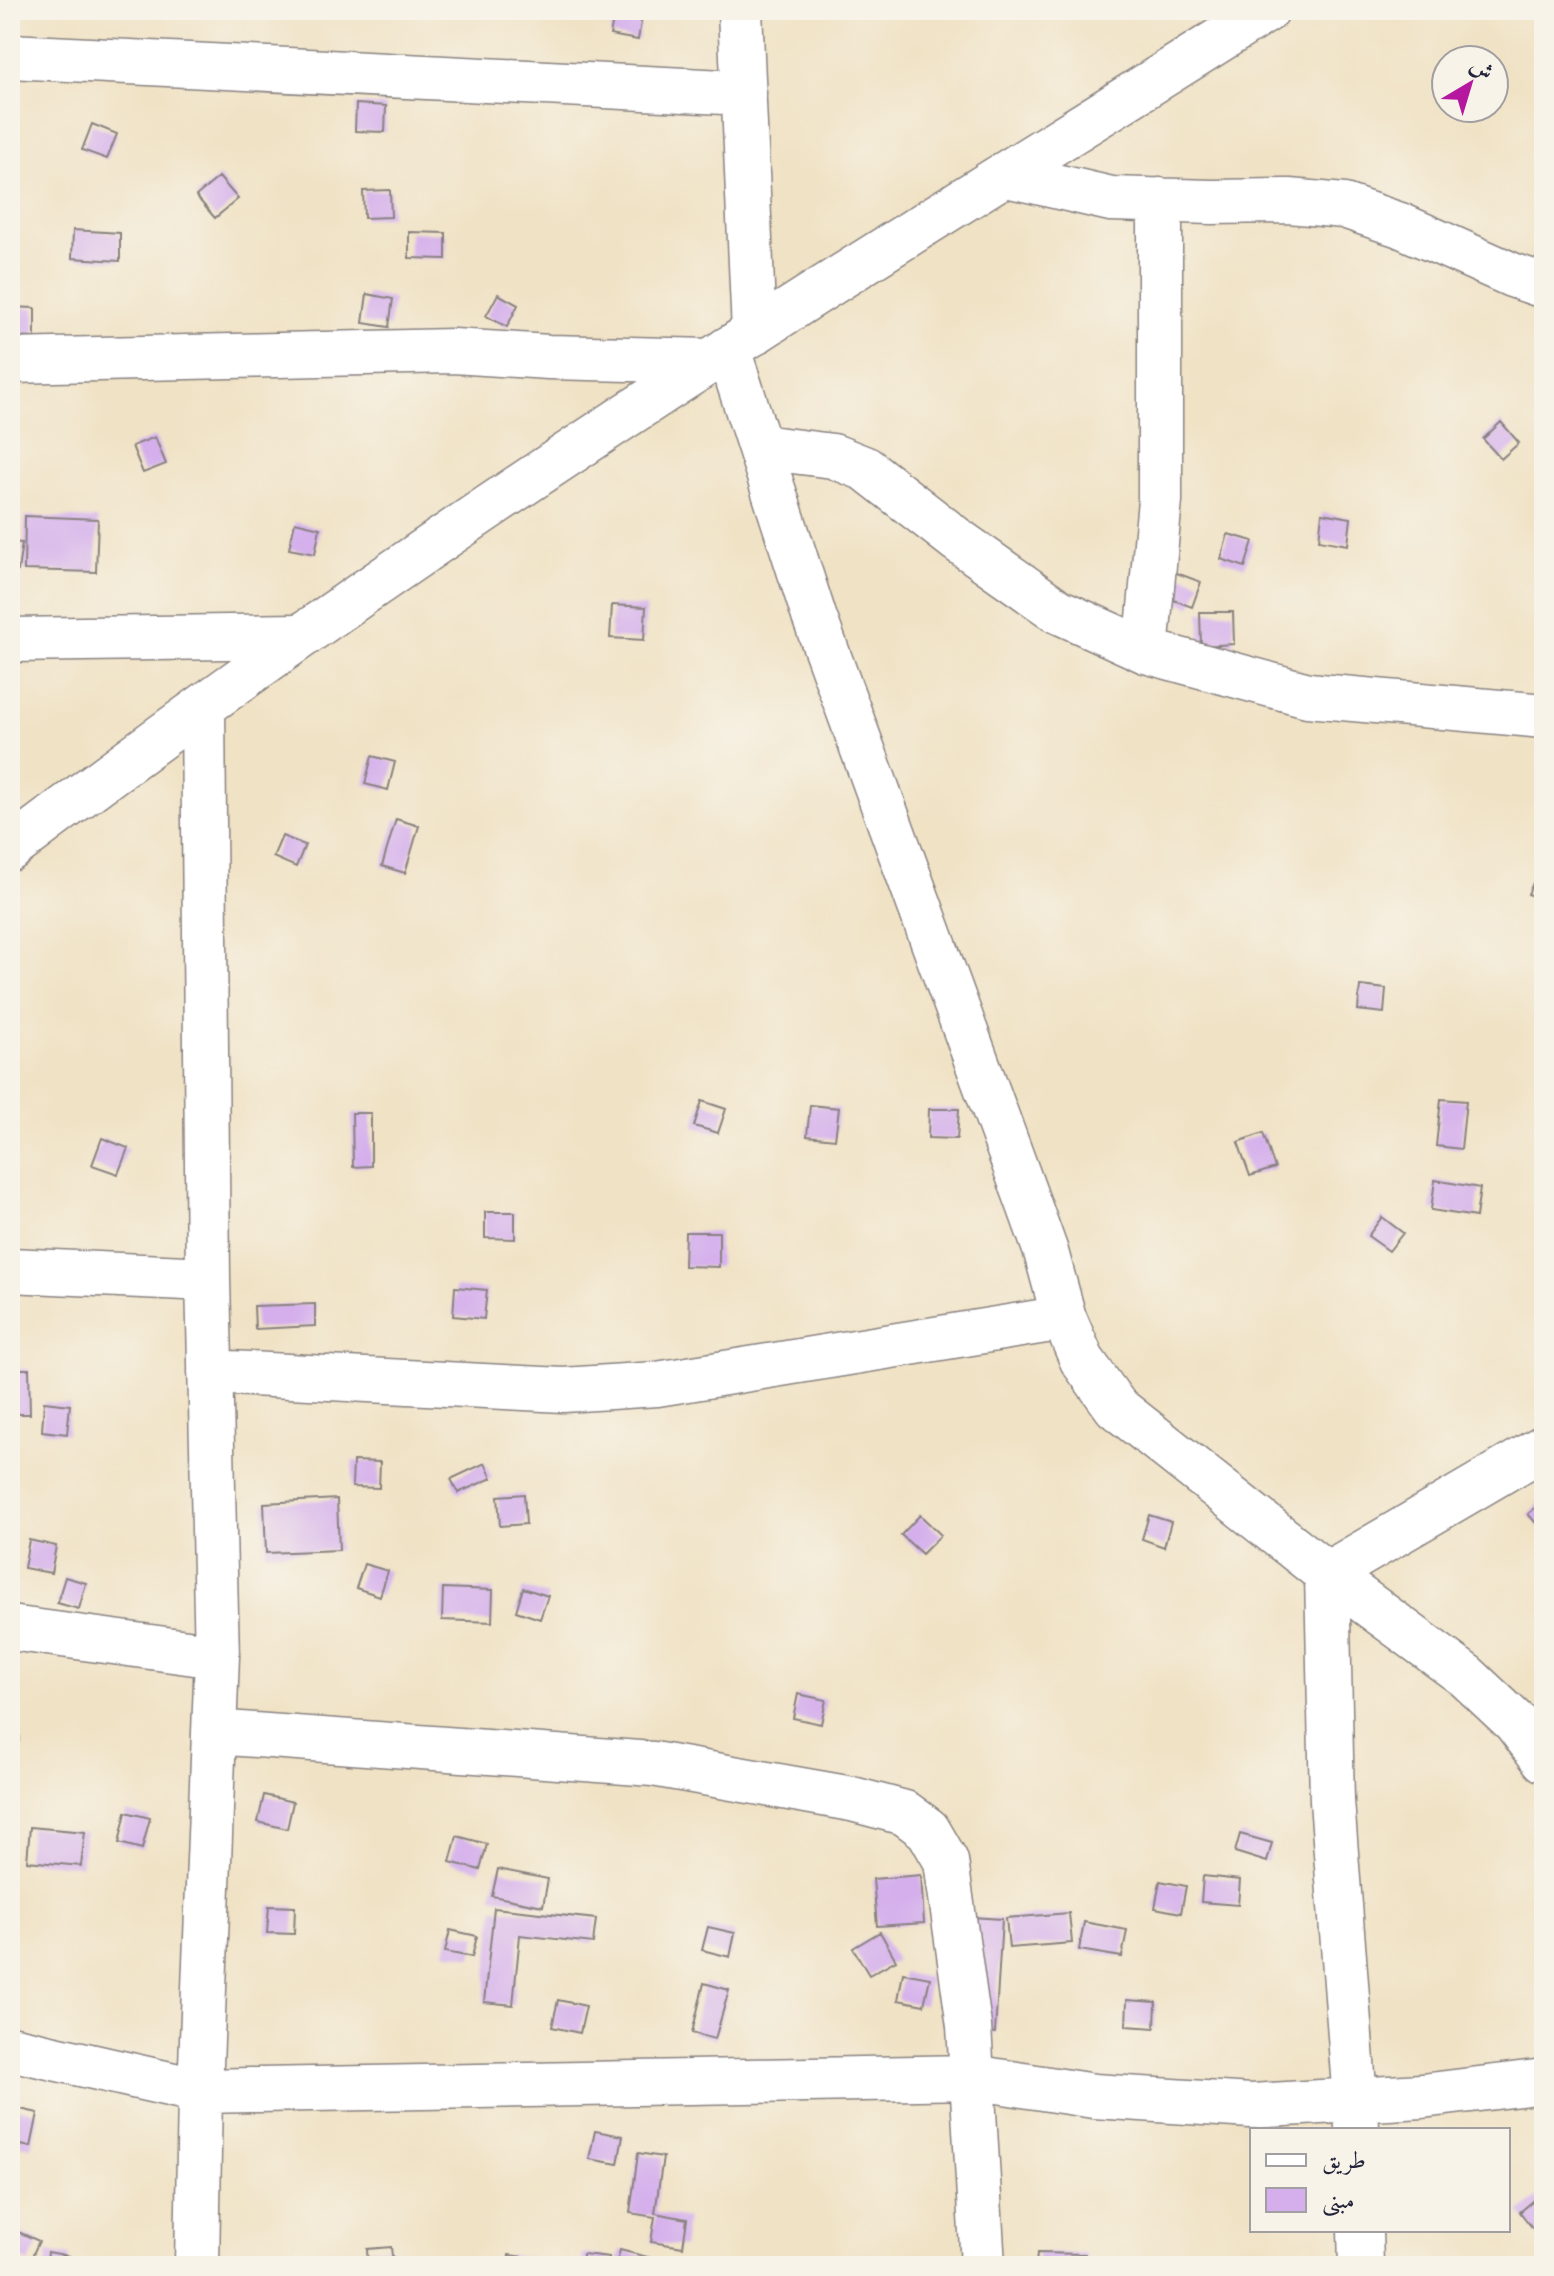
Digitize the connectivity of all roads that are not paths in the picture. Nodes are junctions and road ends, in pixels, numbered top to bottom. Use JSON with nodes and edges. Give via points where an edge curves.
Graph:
{"nodes":[{"id":1,"x":740,"y":10,"type":"edge"},
{"id":2,"x":1267,"y":10,"type":"edge"},
{"id":3,"x":10,"y":56,"type":"edge"},
{"id":4,"x":744,"y":93,"type":"junction"},
{"id":5,"x":1007,"y":175,"type":"junction"},
{"id":6,"x":1160,"y":200,"type":"junction"},
{"id":7,"x":1544,"y":286,"type":"edge"},
{"id":8,"x":731,"y":348,"type":"junction"},
{"id":9,"x":10,"y":361,"type":"edge"},
{"id":10,"x":760,"y":447,"type":"junction"},
{"id":11,"x":300,"y":636,"type":"junction"},
{"id":12,"x":10,"y":640,"type":"edge"},
{"id":13,"x":1146,"y":651,"type":"junction"},
{"id":14,"x":203,"y":707,"type":"junction"},
{"id":15,"x":1544,"y":716,"type":"edge"},
{"id":16,"x":10,"y":849,"type":"edge"},
{"id":17,"x":10,"y":1270,"type":"edge"},
{"id":18,"x":208,"y":1279,"type":"junction"},
{"id":19,"x":1064,"y":1318,"type":"junction"},
{"id":20,"x":210,"y":1372,"type":"junction"},
{"id":21,"x":1544,"y":1447,"type":"edge"},
{"id":22,"x":1327,"y":1574,"type":"junction"},
{"id":23,"x":10,"y":1628,"type":"edge"},
{"id":24,"x":217,"y":1656,"type":"junction"},
{"id":25,"x":1529,"y":1722,"type":"edge"},
{"id":26,"x":214,"y":1732,"type":"junction"},
{"id":27,"x":1544,"y":1760,"type":"edge"},
{"id":28,"x":10,"y":2048,"type":"edge"},
{"id":29,"x":972,"y":2077,"type":"junction"},
{"id":30,"x":1544,"y":2081,"type":"edge"},
{"id":31,"x":200,"y":2091,"type":"junction"},
{"id":32,"x":1357,"y":2115,"type":"edge"},
{"id":33,"x":1360,"y":2232,"type":"edge"},
{"id":34,"x":197,"y":2266,"type":"edge"},
{"id":35,"x":983,"y":2266,"type":"edge"},
{"id":36,"x":1361,"y":2266,"type":"edge"}],
"edges":[{"from":1,"to":4,"type":"street"},
{"from":2,"to":5,"type":"street"},
{"from":3,"to":4,"type":"street"},
{"from":4,"to":8,"type":"street"},
{"from":5,"to":6,"type":"street","via":[[1111,199]]},
{"from":5,"to":8,"type":"street"},
{"from":6,"to":7,"type":"street","via":[[1344,206]]},
{"from":6,"to":13,"type":"street","via":[[1160,500]]},
{"from":8,"to":9,"type":"street","via":[[549,357],[453,351]]},
{"from":8,"to":10,"type":"street"},
{"from":8,"to":11,"type":"street"},
{"from":10,"to":13,"type":"street","via":[[833,456],[866,469],[1058,611]]},
{"from":10,"to":19,"type":"street","via":[[814,616],[1046,1252]]},
{"from":11,"to":12,"type":"street"},
{"from":11,"to":14,"type":"street"},
{"from":13,"to":15,"type":"street","via":[[1308,695]]},
{"from":14,"to":16,"type":"street"},
{"from":14,"to":18,"type":"street"},
{"from":17,"to":18,"type":"street"},
{"from":18,"to":20,"type":"street"},
{"from":19,"to":20,"type":"street","via":[[657,1384],[563,1390]]},
{"from":19,"to":22,"type":"street","via":[[1082,1360],[1116,1407]]},
{"from":20,"to":24,"type":"street"},
{"from":21,"to":22,"type":"street"},
{"from":22,"to":25,"type":"street"},
{"from":22,"to":32,"type":"street","via":[[1332,1801]]},
{"from":23,"to":24,"type":"street"},
{"from":24,"to":26,"type":"street"},
{"from":25,"to":27,"type":"street"},
{"from":26,"to":29,"type":"street","via":[[653,1764],[905,1813],[928,1830],[946,1861]]},
{"from":26,"to":31,"type":"street"},
{"from":28,"to":31,"type":"street"},
{"from":29,"to":31,"type":"street"},
{"from":29,"to":32,"type":"street","via":[[1094,2096]]},
{"from":29,"to":35,"type":"street"},
{"from":30,"to":32,"type":"street","via":[[1422,2096]]},
{"from":31,"to":34,"type":"street"},
{"from":33,"to":36,"type":"street"}]}
